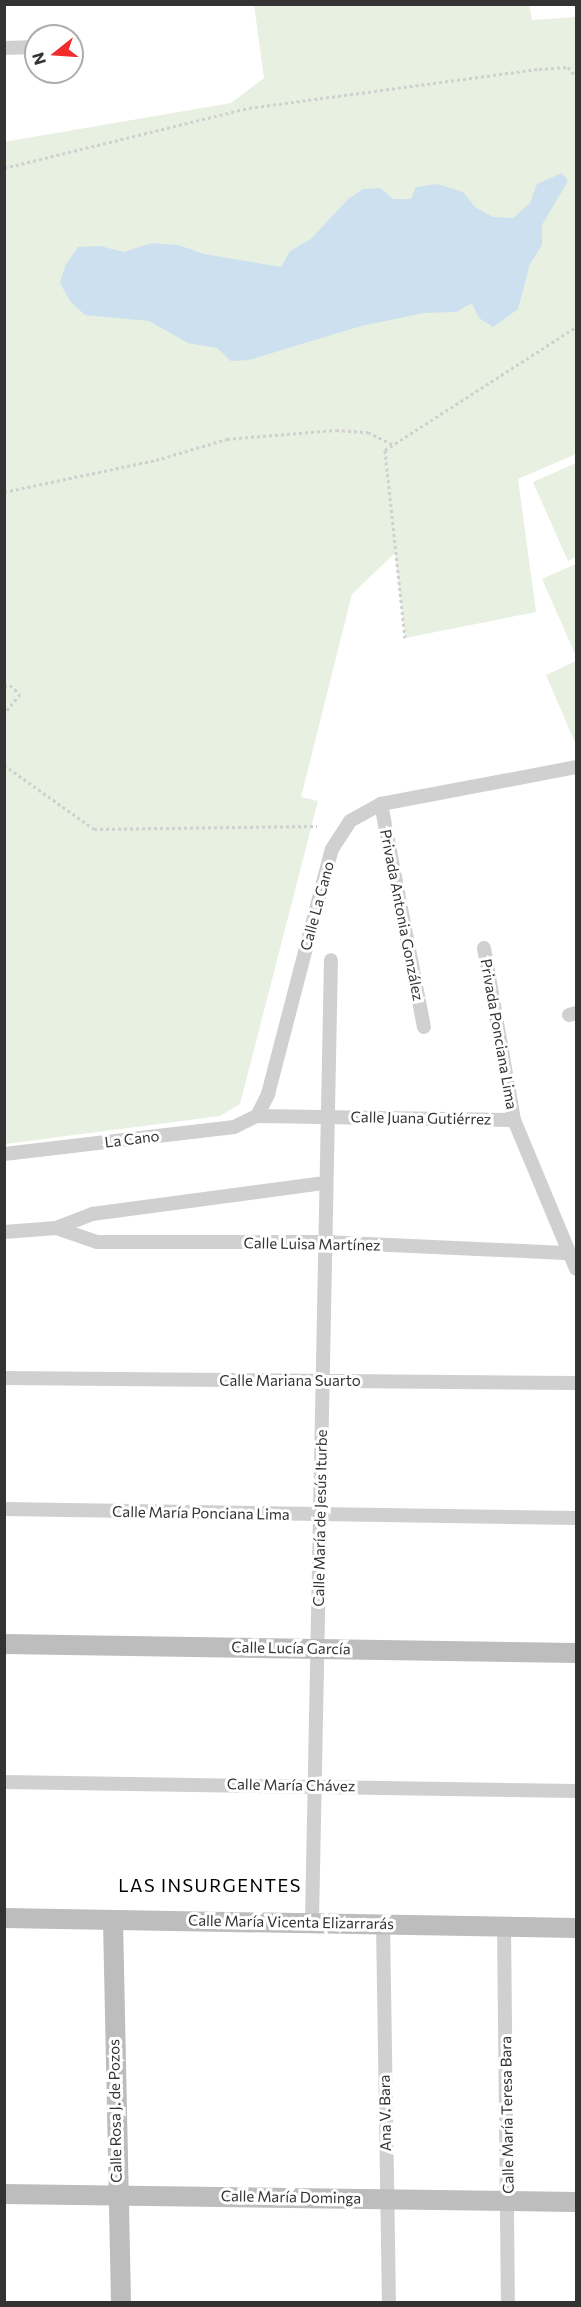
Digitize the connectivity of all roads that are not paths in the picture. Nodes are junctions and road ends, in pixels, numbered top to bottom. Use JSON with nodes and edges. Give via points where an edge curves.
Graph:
{"nodes":[{"id":1,"x":24,"y":47,"type":"edge"},
{"id":2,"x":4,"y":48,"type":"edge"},
{"id":3,"x":576,"y":767,"type":"edge"},
{"id":4,"x":381,"y":804,"type":"junction"},
{"id":5,"x":484,"y":948,"type":"dead end"},
{"id":6,"x":331,"y":960,"type":"dead end"},
{"id":7,"x":424,"y":1027,"type":"dead end"},
{"id":8,"x":328,"y":1115,"type":"junction"},
{"id":9,"x":257,"y":1116,"type":"junction"},
{"id":10,"x":514,"y":1120,"type":"junction"},
{"id":11,"x":4,"y":1155,"type":"edge"},
{"id":12,"x":325,"y":1183,"type":"junction"},
{"id":13,"x":56,"y":1228,"type":"junction"},
{"id":14,"x":4,"y":1232,"type":"edge"},
{"id":15,"x":324,"y":1242,"type":"junction"},
{"id":16,"x":570,"y":1253,"type":"junction"},
{"id":17,"x":576,"y":1269,"type":"edge"},
{"id":18,"x":4,"y":1378,"type":"edge"},
{"id":19,"x":323,"y":1382,"type":"junction"},
{"id":20,"x":576,"y":1383,"type":"edge"},
{"id":21,"x":4,"y":1509,"type":"edge"},
{"id":22,"x":320,"y":1515,"type":"junction"},
{"id":23,"x":576,"y":1518,"type":"edge"},
{"id":24,"x":4,"y":1644,"type":"edge"},
{"id":25,"x":318,"y":1648,"type":"junction"},
{"id":26,"x":576,"y":1653,"type":"edge"},
{"id":27,"x":4,"y":1782,"type":"edge"},
{"id":28,"x":314,"y":1785,"type":"junction"},
{"id":29,"x":576,"y":1791,"type":"edge"},
{"id":30,"x":4,"y":1918,"type":"edge"},
{"id":31,"x":113,"y":1920,"type":"junction"},
{"id":32,"x":312,"y":1921,"type":"junction"},
{"id":33,"x":383,"y":1923,"type":"junction"},
{"id":34,"x":504,"y":1927,"type":"junction"},
{"id":35,"x":576,"y":1928,"type":"edge"},
{"id":36,"x":4,"y":2194,"type":"edge"},
{"id":37,"x":116,"y":2195,"type":"junction"},
{"id":38,"x":387,"y":2199,"type":"junction"},
{"id":39,"x":508,"y":2201,"type":"junction"},
{"id":40,"x":576,"y":2202,"type":"edge"},
{"id":41,"x":121,"y":2302,"type":"edge"},
{"id":42,"x":389,"y":2302,"type":"edge"},
{"id":43,"x":508,"y":2302,"type":"edge"}],
"edges":[{"from":1,"to":2,"type":"street"},
{"from":3,"to":4,"type":"street","name":"Calle La Cano"},
{"from":4,"to":7,"type":"street","name":"Privada Antonia González"},
{"from":4,"to":9,"type":"street","name":"Calle La Cano","via":[[350,821],[332,849],[268,1094]]},
{"from":5,"to":10,"type":"street","name":"Privada Ponciana Lima"},
{"from":6,"to":8,"type":"street","name":"Calle María de Jesús Iturbe"},
{"from":8,"to":9,"type":"street","name":"Calle Juana Gutiérrez"},
{"from":8,"to":10,"type":"street","name":"Calle Juana Gutiérrez"},
{"from":8,"to":12,"type":"street","name":"Calle María de Jesús Iturbe"},
{"from":9,"to":11,"type":"street","name":"La Cano","via":[[234,1127]]},
{"from":10,"to":16,"type":"street","name":"Privada Ponciana Lima"},
{"from":12,"to":13,"type":"street","name":"Calle Luisa Martínez","via":[[92,1214]]},
{"from":12,"to":15,"type":"street","name":"Calle María de Jesús Iturbe"},
{"from":13,"to":14,"type":"street","name":"Calle Luisa Martínez"},
{"from":13,"to":15,"type":"street","name":"Calle Luisa Martínez","via":[[97,1242]]},
{"from":15,"to":16,"type":"street","name":"Calle Luisa Martínez"},
{"from":15,"to":19,"type":"street","name":"Calle María de Jesús Iturbe"},
{"from":16,"to":17,"type":"street","name":"Privada Ponciana Lima"},
{"from":18,"to":19,"type":"street","name":"Calle Mariana Suarto"},
{"from":19,"to":20,"type":"street","name":"Calle Mariana Suarto"},
{"from":19,"to":22,"type":"street","name":"Calle María de Jesús Iturbe"},
{"from":21,"to":22,"type":"street","name":"Calle María Ponciana Lima"},
{"from":22,"to":23,"type":"street","name":"Calle María Ponciana Lima"},
{"from":22,"to":25,"type":"street","name":"Calle María de Jesús Iturbe"},
{"from":24,"to":25,"type":"street","name":"Calle Lucía García"},
{"from":25,"to":26,"type":"street","name":"Calle Lucía García"},
{"from":25,"to":28,"type":"street","name":"Calle María de Jesús Iturbe"},
{"from":27,"to":28,"type":"street","name":"Calle María Chávez"},
{"from":28,"to":29,"type":"street","name":"Calle María Chávez"},
{"from":28,"to":32,"type":"street","name":"Calle María de Jesús Iturbe"},
{"from":30,"to":31,"type":"street","name":"Calle María Vicenta Elizarrarás"},
{"from":31,"to":32,"type":"street","name":"Calle María Vicenta Elizarrarás"},
{"from":31,"to":37,"type":"street","name":"Calle Rosa J. de Pozos"},
{"from":32,"to":33,"type":"street","name":"Calle María Vicenta Elizarrarás"},
{"from":33,"to":34,"type":"street","name":"Calle María Vicenta Elizarrarás"},
{"from":33,"to":38,"type":"street","name":"Ana V. Bara"},
{"from":34,"to":35,"type":"street","name":"Calle María Vicenta Elizarrarás"},
{"from":34,"to":39,"type":"street","name":"Calle María Teresa Bara"},
{"from":36,"to":37,"type":"street","name":"Calle María Dominga"},
{"from":37,"to":38,"type":"street","name":"Calle María Dominga"},
{"from":37,"to":41,"type":"street","name":"Calle Rosa J. de Pozos"},
{"from":38,"to":39,"type":"street","name":"Calle María Dominga"},
{"from":38,"to":42,"type":"street","name":"Ana V. Bara"},
{"from":39,"to":40,"type":"street","name":"Calle María Dominga"},
{"from":39,"to":43,"type":"street","name":"Calle María Teresa Bara"}]}
